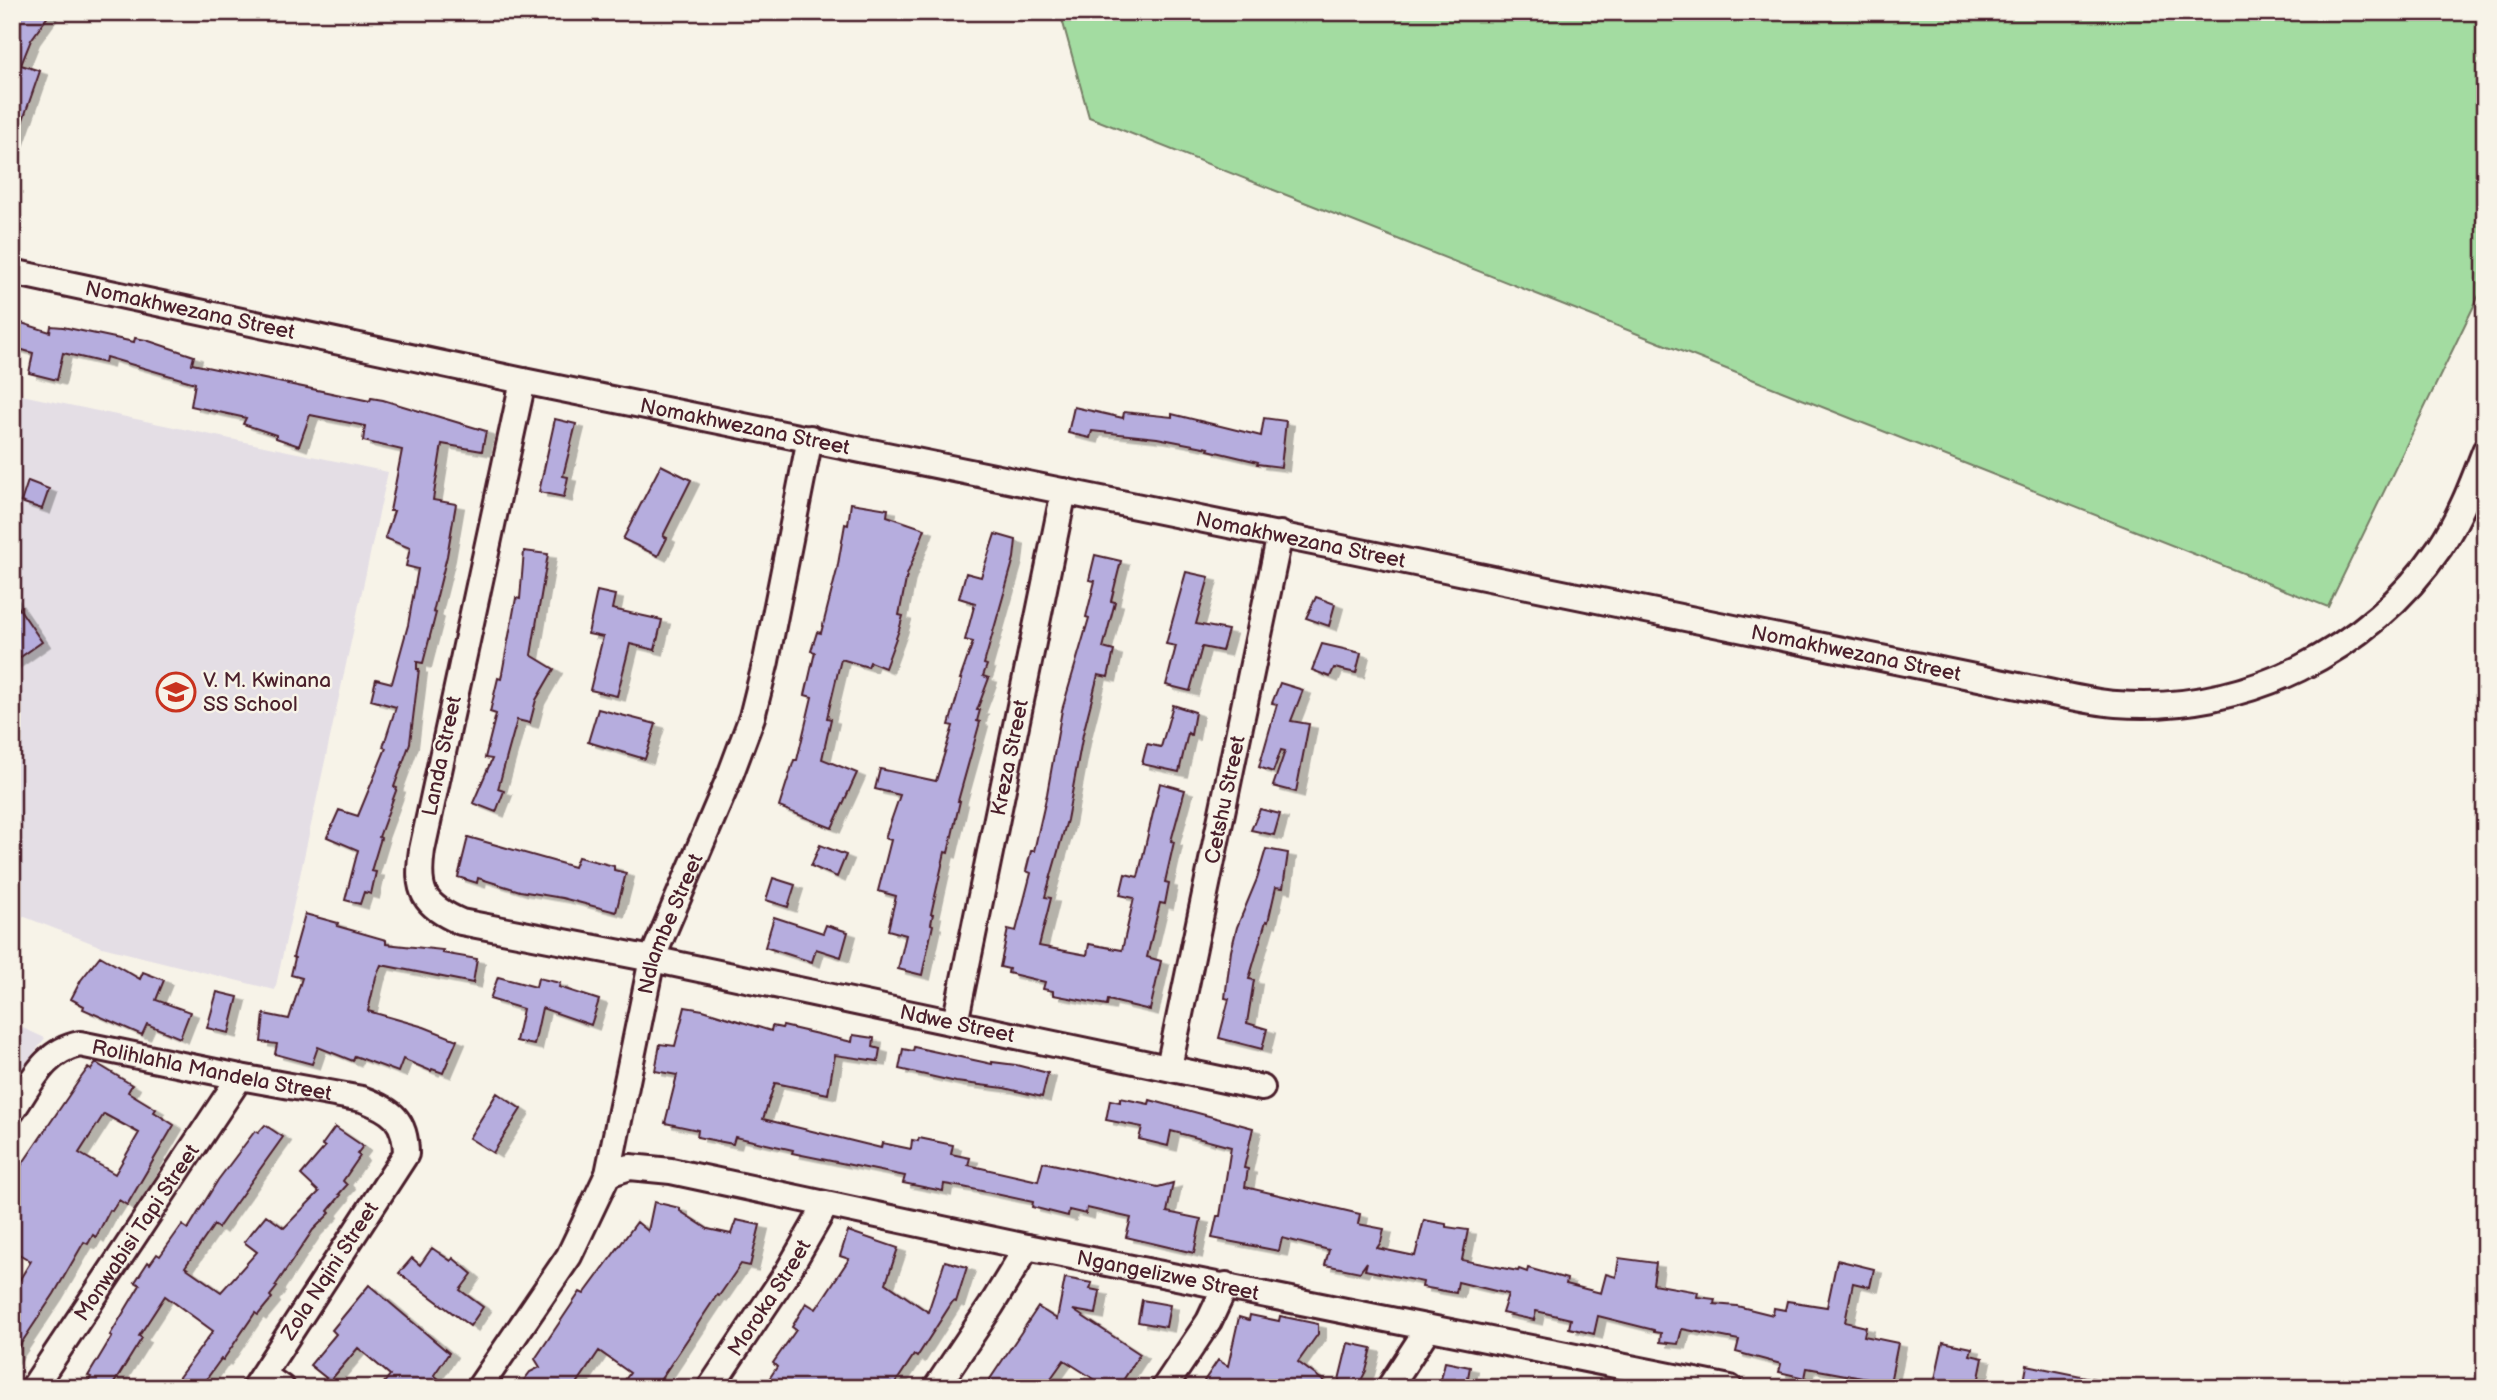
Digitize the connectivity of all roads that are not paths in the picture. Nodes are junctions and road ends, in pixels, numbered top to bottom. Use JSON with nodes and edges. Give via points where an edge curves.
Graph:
{"nodes":[{"id":1,"x":12,"y":272,"type":"edge"},
{"id":2,"x":523,"y":381,"type":"junction"},
{"id":3,"x":810,"y":438,"type":"junction"},
{"id":4,"x":2485,"y":452,"type":"edge"},
{"id":5,"x":1064,"y":491,"type":"junction"},
{"id":6,"x":1280,"y":534,"type":"junction"},
{"id":7,"x":652,"y":958,"type":"junction"},
{"id":8,"x":955,"y":1023,"type":"junction"},
{"id":9,"x":1169,"y":1067,"type":"junction"},
{"id":10,"x":240,"y":1077,"type":"junction"},
{"id":11,"x":1262,"y":1088,"type":"dead end"},
{"id":12,"x":12,"y":1111,"type":"edge"},
{"id":13,"x":407,"y":1154,"type":"joint"},
{"id":14,"x":608,"y":1174,"type":"junction"},
{"id":15,"x":826,"y":1205,"type":"junction"},
{"id":16,"x":1027,"y":1247,"type":"junction"},
{"id":17,"x":1226,"y":1285,"type":"junction"},
{"id":18,"x":1428,"y":1328,"type":"junction"},
{"id":19,"x":1626,"y":1377,"type":"edge"},
{"id":20,"x":266,"y":1383,"type":"edge"},
{"id":21,"x":33,"y":1388,"type":"edge"},
{"id":22,"x":479,"y":1388,"type":"edge"},
{"id":23,"x":710,"y":1388,"type":"edge"},
{"id":24,"x":936,"y":1388,"type":"edge"},
{"id":25,"x":1164,"y":1388,"type":"edge"},
{"id":26,"x":1389,"y":1388,"type":"edge"},
{"id":27,"x":1730,"y":1388,"type":"edge"}],
"edges":[{"from":1,"to":2,"type":"street","name":"Nomakhwezana Street"},
{"from":2,"to":3,"type":"street","name":"Nomakhwezana Street"},
{"from":2,"to":7,"type":"street","name":"Landa Street","via":[[418,875],[425,896],[437,911],[461,922]]},
{"from":3,"to":5,"type":"street","name":"Nomakhwezana Street"},
{"from":3,"to":7,"type":"street","name":"Ndlambe Street","via":[[752,717]]},
{"from":4,"to":6,"type":"street","name":"Nomakhwezana Street","via":[[2466,502],[2441,546],[2374,621],[2286,676],[2233,694],[2178,703],[2116,704],[2028,688]]},
{"from":5,"to":6,"type":"street","name":"Nomakhwezana Street"},
{"from":5,"to":8,"type":"street","name":"Kreza Street"},
{"from":6,"to":9,"type":"street","name":"Cetshu Street"},
{"from":7,"to":8,"type":"street","name":"Ndwe Street"},
{"from":7,"to":14,"type":"street","name":"Ndlambe Street"},
{"from":8,"to":9,"type":"street","name":"Ndwe Street"},
{"from":9,"to":11,"type":"street","name":"Ndwe Street"},
{"from":10,"to":12,"type":"street","name":"Rolihlahla Mandela Street","via":[[80,1044],[55,1052]]},
{"from":10,"to":13,"type":"street","name":"Rolihlahla Mandela Street","via":[[378,1105],[402,1126]]},
{"from":10,"to":21,"type":"street","name":"Monwabisi Tapi Street"},
{"from":13,"to":20,"type":"street","name":"Zola Nqini Street"},
{"from":14,"to":15,"type":"street","name":"Ngangelizwe Street","via":[[630,1167],[671,1171]]},
{"from":14,"to":22,"type":"street","name":"Ndlambe Street","via":[[569,1256]]},
{"from":15,"to":16,"type":"street","name":"Ngangelizwe Street"},
{"from":15,"to":23,"type":"street","name":"Moroka Street"},
{"from":16,"to":17,"type":"street","name":"Ngangelizwe Street"},
{"from":16,"to":24,"type":"street"},
{"from":17,"to":18,"type":"street","name":"Ngangelizwe Street"},
{"from":17,"to":25,"type":"street","via":[[1209,1321]]},
{"from":18,"to":19,"type":"street","name":"Ngangelizwe Street"},
{"from":18,"to":26,"type":"street"},
{"from":19,"to":27,"type":"street","name":"Ngangelizwe Street"}]}
